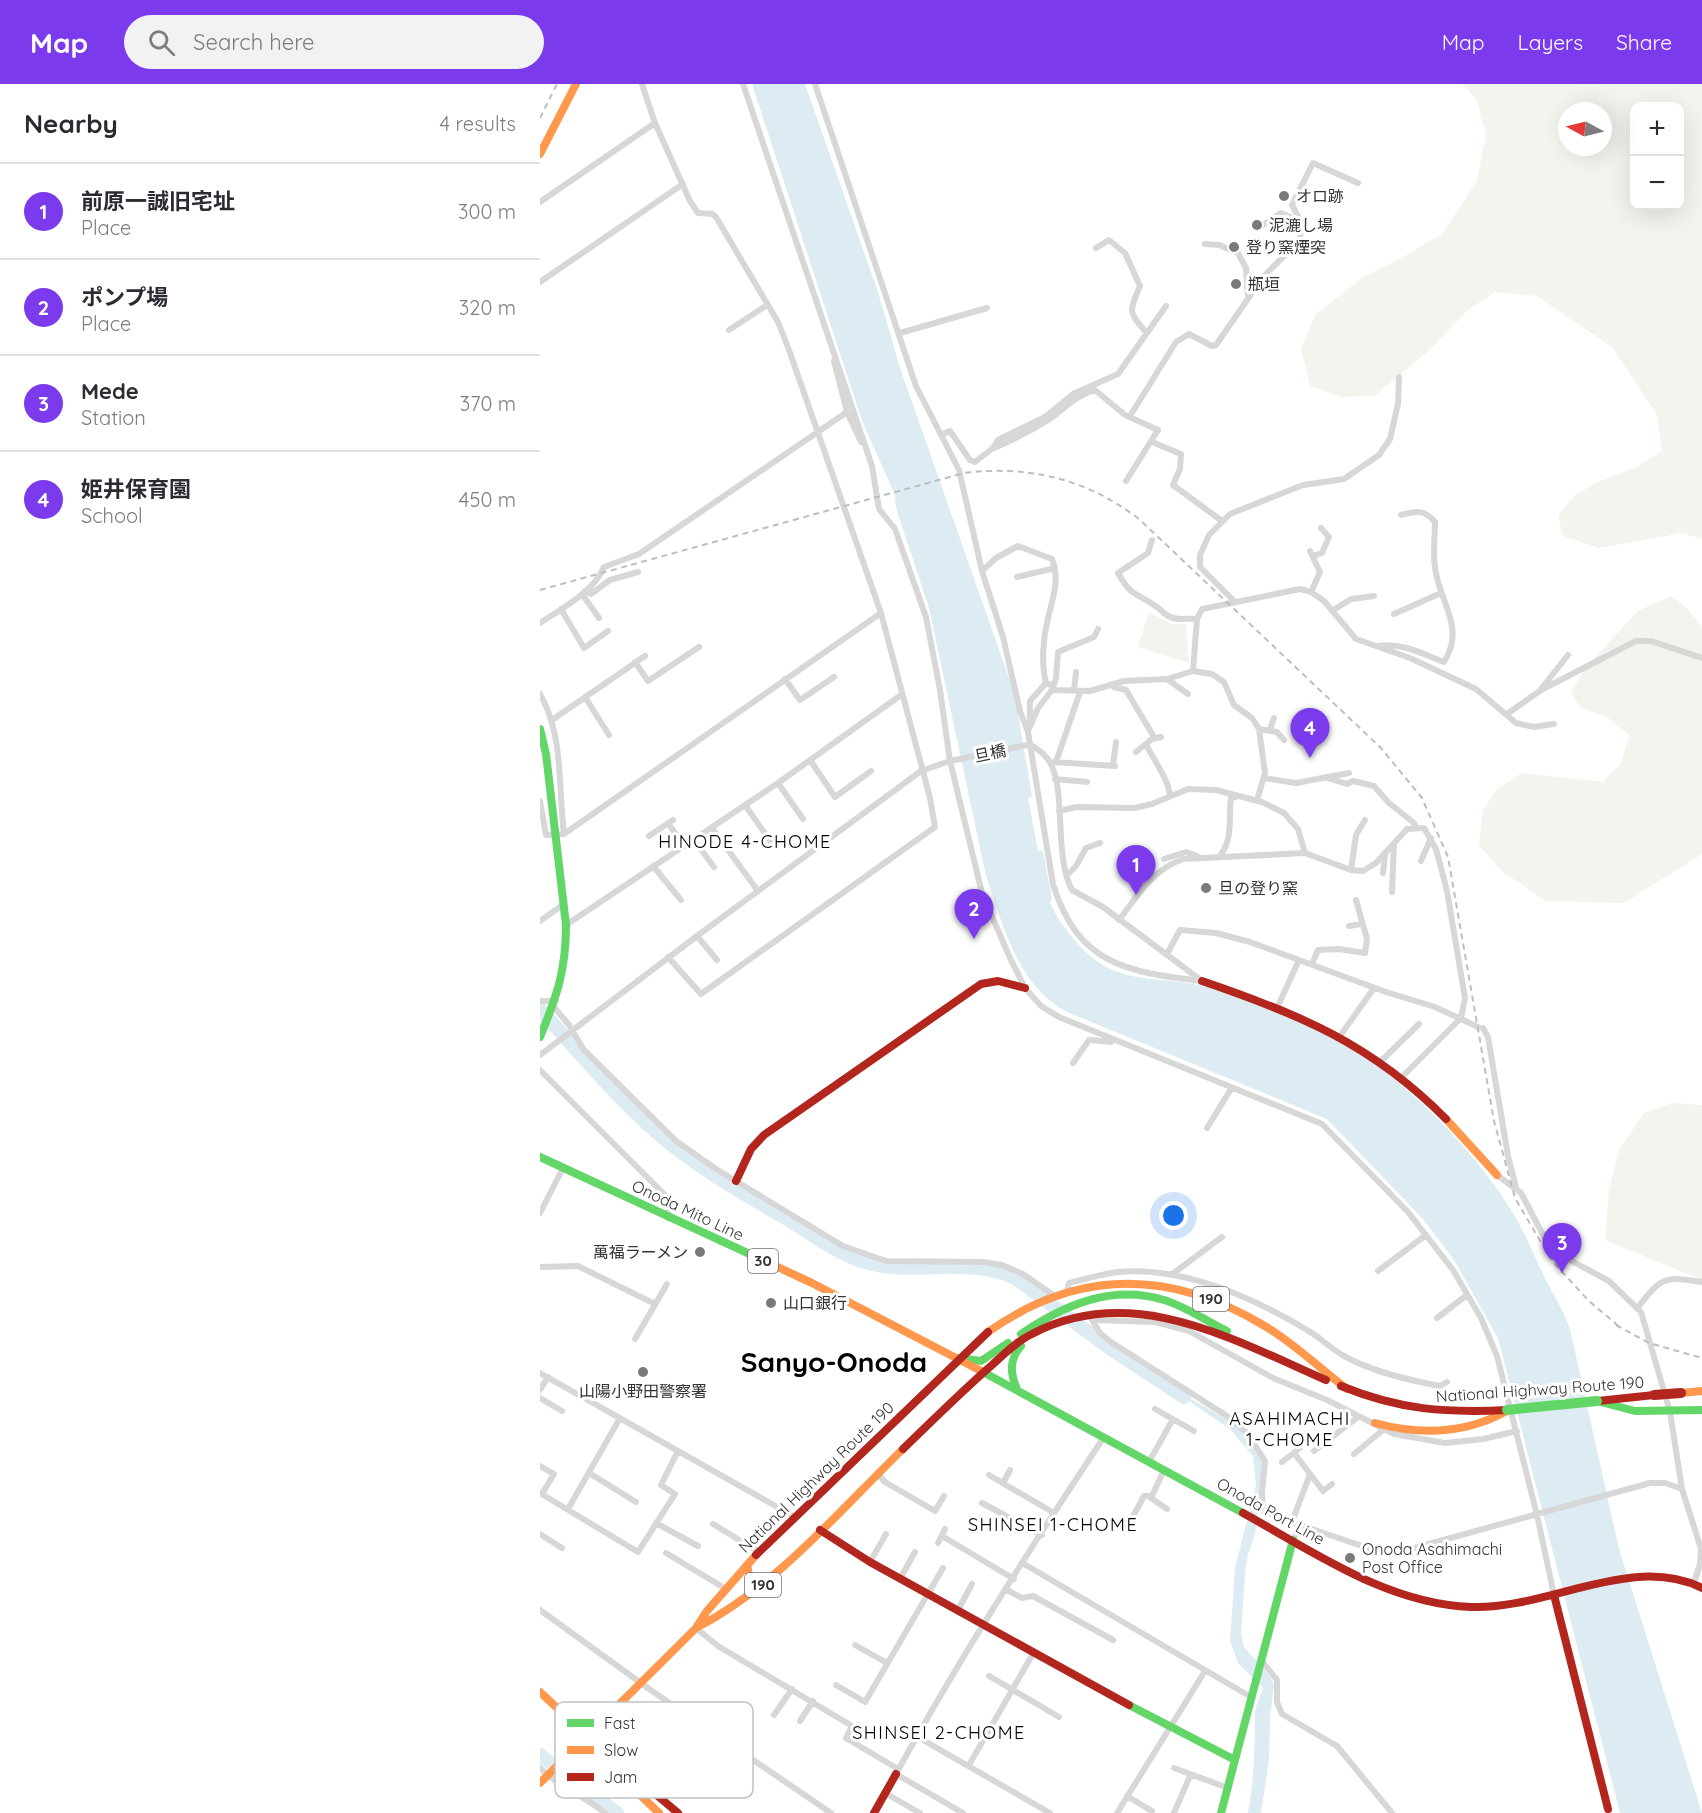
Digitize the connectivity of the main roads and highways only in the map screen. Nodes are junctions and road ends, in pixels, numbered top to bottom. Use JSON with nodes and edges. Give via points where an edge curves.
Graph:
{"nodes":[{"id":1,"x":576,"y":84,"type":"edge"},
{"id":2,"x":540,"y":154,"type":"edge"},
{"id":3,"x":540,"y":729,"type":"edge"},
{"id":4,"x":1202,"y":981,"type":"road end"},
{"id":5,"x":1026,"y":988,"type":"road end"},
{"id":6,"x":540,"y":1037,"type":"edge"},
{"id":7,"x":540,"y":1157,"type":"edge"},
{"id":8,"x":1497,"y":1175,"type":"road end"},
{"id":9,"x":736,"y":1181,"type":"road end"},
{"id":10,"x":1062,"y":1322,"type":"junction"},
{"id":11,"x":959,"y":1358,"type":"junction"},
{"id":12,"x":1305,"y":1370,"type":"junction"},
{"id":13,"x":983,"y":1372,"type":"junction"},
{"id":14,"x":1017,"y":1389,"type":"junction"},
{"id":15,"x":1347,"y":1389,"type":"junction"},
{"id":16,"x":1702,"y":1391,"type":"edge"},
{"id":17,"x":1598,"y":1401,"type":"junction"},
{"id":18,"x":1508,"y":1410,"type":"junction"},
{"id":19,"x":1702,"y":1410,"type":"edge"},
{"id":20,"x":1379,"y":1426,"type":"road end"},
{"id":21,"x":820,"y":1530,"type":"junction"},
{"id":22,"x":1293,"y":1540,"type":"junction"},
{"id":23,"x":747,"y":1565,"type":"junction"},
{"id":24,"x":766,"y":1582,"type":"junction"},
{"id":25,"x":1698,"y":1586,"type":"edge"},
{"id":26,"x":1557,"y":1594,"type":"junction"},
{"id":27,"x":696,"y":1628,"type":"junction"},
{"id":28,"x":540,"y":1692,"type":"edge"},
{"id":29,"x":621,"y":1702,"type":"edge"},
{"id":30,"x":555,"y":1706,"type":"edge"},
{"id":31,"x":1235,"y":1760,"type":"junction"},
{"id":32,"x":897,"y":1772,"type":"road end"},
{"id":33,"x":642,"y":1798,"type":"edge"},
{"id":34,"x":660,"y":1798,"type":"edge"},
{"id":35,"x":1608,"y":1811,"type":"edge"},
{"id":36,"x":658,"y":1813,"type":"edge"},
{"id":37,"x":678,"y":1813,"type":"edge"},
{"id":38,"x":874,"y":1813,"type":"edge"},
{"id":39,"x":1221,"y":1813,"type":"edge"}],
"edges":[{"from":1,"to":2,"type":"main road"},
{"from":3,"to":6,"type":"main road","via":[[560,834],[566,925],[565,967]]},
{"from":4,"to":8,"type":"main road","via":[[1340,1036],[1380,1062],[1424,1099]]},
{"from":5,"to":9,"type":"main road","via":[[1000,980],[981,984],[764,1135],[751,1149]]},
{"from":7,"to":11,"type":"main road","name":"Onoda Mito Line","number":"30","via":[[812,1283]]},
{"from":10,"to":12,"type":"main road","name":"National Highway Route 190","number":"190","via":[[1141,1313],[1175,1319]]},
{"from":10,"to":13,"type":"main road","name":"National Highway Route 190","number":"190","via":[[1031,1334]]},
{"from":10,"to":14,"type":"main road","via":[[1016,1351],[1011,1370]]},
{"from":11,"to":12,"type":"main road","via":[[973,1362],[985,1359],[1068,1304],[1114,1294],[1137,1294],[1163,1300]]},
{"from":11,"to":13,"type":"main road","name":"Onoda Mito Line","number":"30"},
{"from":11,"to":15,"type":"main road","name":"National Highway Route 190","number":"190","via":[[990,1329],[1039,1302],[1100,1284],[1131,1283],[1191,1292],[1223,1304],[1266,1326]]},
{"from":11,"to":23,"type":"main road","name":"National Highway Route 190","number":"190"},
{"from":12,"to":15,"type":"main road","name":"National Highway Route 190","number":"190"},
{"from":13,"to":14,"type":"main road","name":"Onoda Port Line"},
{"from":13,"to":21,"type":"main road","name":"National Highway Route 190","number":"190"},
{"from":14,"to":22,"type":"main road","name":"Onoda Port Line"},
{"from":15,"to":18,"type":"main road","name":"National Highway Route 190","number":"190","via":[[1387,1404],[1431,1413]]},
{"from":16,"to":17,"type":"main road","name":"National Highway Route 190","number":"190","bridge":true},
{"from":17,"to":18,"type":"main road","name":"National Highway Route 190","number":"190","bridge":true},
{"from":17,"to":19,"type":"main road","via":[[1640,1412]]},
{"from":18,"to":20,"type":"main road","via":[[1486,1420],[1437,1431],[1411,1432]]},
{"from":21,"to":24,"type":"main road","name":"National Highway Route 190","number":"190"},
{"from":21,"to":31,"type":"main road","via":[[870,1562]]},
{"from":22,"to":26,"type":"main road","name":"Onoda Port Line","via":[[1376,1585],[1428,1604],[1479,1609]]},
{"from":22,"to":31,"type":"main road"},
{"from":23,"to":24,"type":"main road","via":[[750,1579]]},
{"from":23,"to":27,"type":"main road","name":"National Highway Route 190","number":"190"},
{"from":24,"to":27,"type":"main road","name":"National Highway Route 190","number":"190"},
{"from":25,"to":26,"type":"main road","name":"Onoda Port Line","via":[[1669,1575],[1632,1576]]},
{"from":26,"to":35,"type":"main road"},
{"from":27,"to":29,"type":"main road","name":"National Highway Route 190","number":"190"},
{"from":28,"to":30,"type":"main road"},
{"from":31,"to":39,"type":"main road"},
{"from":32,"to":38,"type":"main road"},
{"from":33,"to":36,"type":"main road"},
{"from":34,"to":37,"type":"main road"}]}
